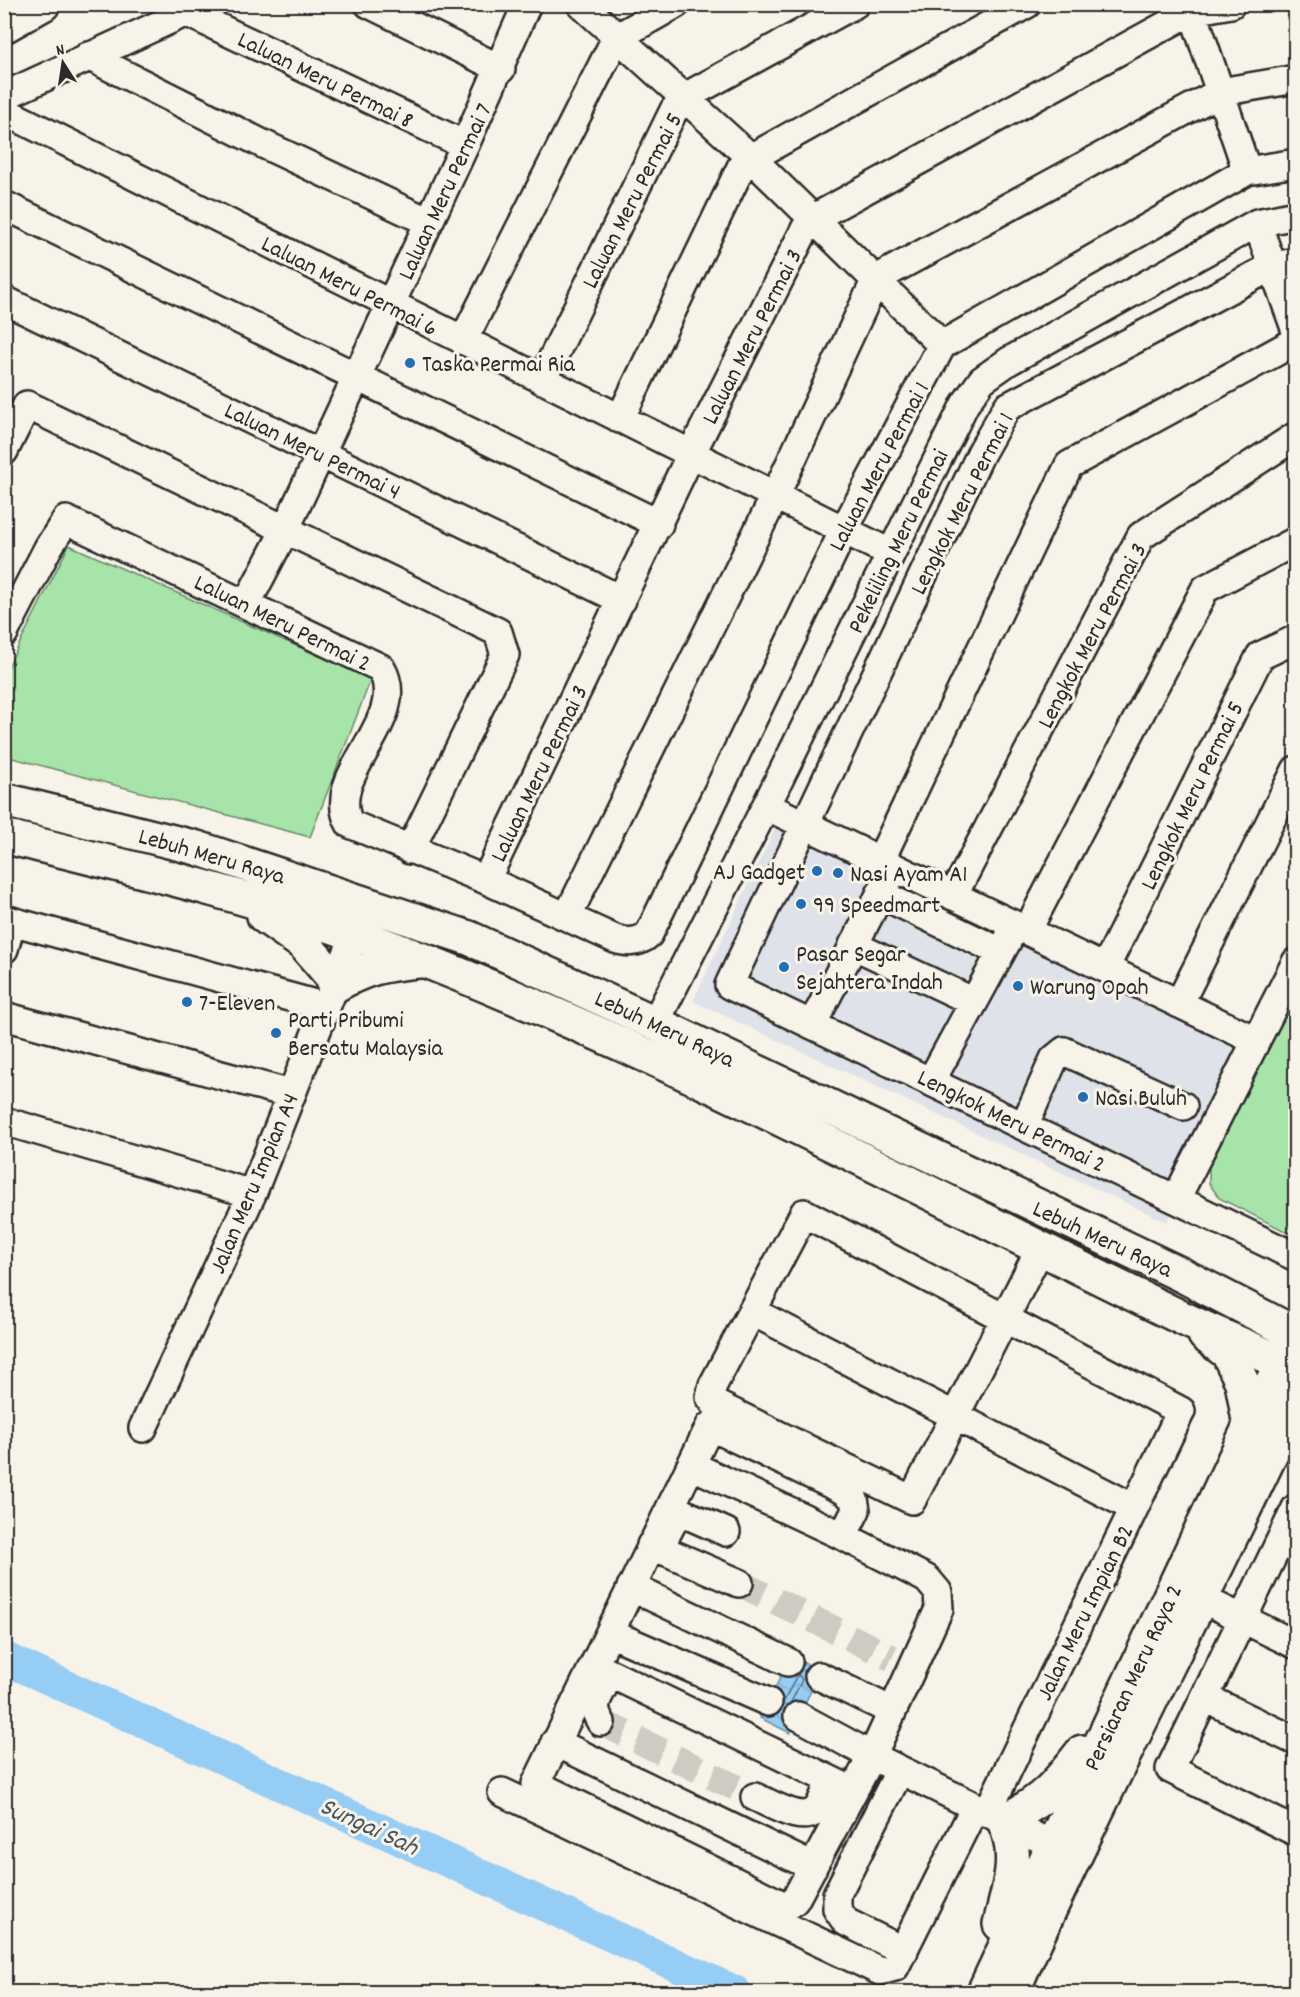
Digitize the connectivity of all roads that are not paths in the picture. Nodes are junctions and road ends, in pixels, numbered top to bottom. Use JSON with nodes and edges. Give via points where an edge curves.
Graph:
{"nodes":[{"id":1,"x":43,"y":4,"type":"edge"},
{"id":2,"x":369,"y":4,"type":"edge"},
{"id":3,"x":527,"y":4,"type":"edge"},
{"id":4,"x":581,"y":4,"type":"edge"},
{"id":5,"x":676,"y":4,"type":"edge"},
{"id":6,"x":855,"y":4,"type":"edge"},
{"id":7,"x":1027,"y":4,"type":"edge"},
{"id":8,"x":1231,"y":4,"type":"edge"},
{"id":9,"x":194,"y":8,"type":"edge"},
{"id":10,"x":1191,"y":8,"type":"edge"},
{"id":11,"x":4,"y":26,"type":"edge"},
{"id":12,"x":616,"y":38,"type":"junction"},
{"id":13,"x":88,"y":56,"type":"junction"},
{"id":14,"x":501,"y":69,"type":"junction"},
{"id":15,"x":1296,"y":79,"type":"edge"},
{"id":16,"x":1220,"y":92,"type":"junction"},
{"id":17,"x":4,"y":96,"type":"edge"},
{"id":18,"x":685,"y":97,"type":"junction"},
{"id":19,"x":4,"y":111,"type":"edge"},
{"id":20,"x":465,"y":146,"type":"junction"},
{"id":21,"x":751,"y":158,"type":"junction"},
{"id":22,"x":1296,"y":163,"type":"edge"},
{"id":23,"x":1247,"y":171,"type":"junction"},
{"id":24,"x":4,"y":205,"type":"edge"},
{"id":25,"x":1296,"y":215,"type":"edge"},
{"id":26,"x":814,"y":218,"type":"junction"},
{"id":27,"x":429,"y":222,"type":"junction"},
{"id":28,"x":1257,"y":223,"type":"junction"},
{"id":29,"x":1284,"y":264,"type":"edge"},
{"id":30,"x":876,"y":279,"type":"junction"},
{"id":31,"x":4,"y":300,"type":"edge"},
{"id":32,"x":391,"y":305,"type":"junction"},
{"id":33,"x":1296,"y":331,"type":"edge"},
{"id":34,"x":463,"y":341,"type":"junction"},
{"id":35,"x":1296,"y":341,"type":"edge"},
{"id":36,"x":942,"y":345,"type":"junction"},
{"id":37,"x":356,"y":378,"type":"junction"},
{"id":38,"x":542,"y":380,"type":"junction"},
{"id":39,"x":620,"y":419,"type":"junction"},
{"id":40,"x":1296,"y":436,"type":"edge"},
{"id":41,"x":4,"y":452,"type":"edge"},
{"id":42,"x":321,"y":454,"type":"junction"},
{"id":43,"x":691,"y":454,"type":"junction"},
{"id":44,"x":775,"y":496,"type":"junction"},
{"id":45,"x":659,"y":524,"type":"junction"},
{"id":46,"x":285,"y":530,"type":"junction"},
{"id":47,"x":844,"y":530,"type":"junction"},
{"id":48,"x":1296,"y":541,"type":"edge"},
{"id":49,"x":890,"y":553,"type":"junction"},
{"id":50,"x":622,"y":600,"type":"junction"},
{"id":51,"x":247,"y":603,"type":"junction"},
{"id":52,"x":4,"y":633,"type":"edge"},
{"id":53,"x":1296,"y":639,"type":"edge"},
{"id":54,"x":1296,"y":770,"type":"edge"},
{"id":55,"x":4,"y":800,"type":"edge"},
{"id":56,"x":766,"y":806,"type":"junction"},
{"id":57,"x":803,"y":824,"type":"junction"},
{"id":58,"x":4,"y":836,"type":"edge"},
{"id":59,"x":410,"y":850,"type":"junction"},
{"id":60,"x":887,"y":864,"type":"junction"},
{"id":61,"x":486,"y":879,"type":"junction"},
{"id":62,"x":230,"y":894,"type":"junction"},
{"id":63,"x":880,"y":894,"type":"junction"},
{"id":64,"x":953,"y":896,"type":"junction"},
{"id":65,"x":568,"y":915,"type":"junction"},
{"id":66,"x":8,"y":920,"type":"edge"},
{"id":67,"x":1021,"y":928,"type":"junction"},
{"id":68,"x":355,"y":934,"type":"junction"},
{"id":69,"x":635,"y":941,"type":"joint"},
{"id":70,"x":853,"y":945,"type":"junction"},
{"id":71,"x":4,"y":950,"type":"edge"},
{"id":72,"x":1001,"y":952,"type":"junction"},
{"id":73,"x":423,"y":961,"type":"junction"},
{"id":74,"x":1296,"y":962,"type":"edge"},
{"id":75,"x":1105,"y":968,"type":"junction"},
{"id":76,"x":332,"y":991,"type":"junction"},
{"id":77,"x":974,"y":1002,"type":"junction"},
{"id":78,"x":1179,"y":1004,"type":"junction"},
{"id":79,"x":4,"y":1016,"type":"edge"},
{"id":80,"x":655,"y":1023,"type":"junction"},
{"id":81,"x":812,"y":1024,"type":"junction"},
{"id":82,"x":1255,"y":1040,"type":"junction"},
{"id":83,"x":931,"y":1081,"type":"junction"},
{"id":84,"x":291,"y":1094,"type":"junction"},
{"id":85,"x":1183,"y":1106,"type":"dead end"},
{"id":86,"x":4,"y":1121,"type":"edge"},
{"id":87,"x":1024,"y":1126,"type":"junction"},
{"id":88,"x":252,"y":1194,"type":"junction"},
{"id":89,"x":1176,"y":1199,"type":"junction"},
{"id":90,"x":1041,"y":1247,"type":"junction"},
{"id":91,"x":1296,"y":1257,"type":"edge"},
{"id":92,"x":1182,"y":1275,"type":"junction"},
{"id":93,"x":753,"y":1312,"type":"junction"},
{"id":94,"x":1005,"y":1318,"type":"junction"},
{"id":95,"x":1183,"y":1318,"type":"junction"},
{"id":96,"x":1296,"y":1334,"type":"edge"},
{"id":97,"x":1292,"y":1359,"type":"edge"},
{"id":98,"x":1296,"y":1400,"type":"edge"},
{"id":99,"x":955,"y":1415,"type":"junction"},
{"id":100,"x":1250,"y":1426,"type":"junction"},
{"id":101,"x":143,"y":1428,"type":"dead end"},
{"id":102,"x":1296,"y":1438,"type":"edge"},
{"id":103,"x":691,"y":1465,"type":"junction"},
{"id":104,"x":1255,"y":1487,"type":"junction"},
{"id":105,"x":1134,"y":1508,"type":"junction"},
{"id":106,"x":1296,"y":1508,"type":"edge"},
{"id":107,"x":726,"y":1532,"type":"dead end"},
{"id":108,"x":843,"y":1536,"type":"junction"},
{"id":109,"x":1288,"y":1545,"type":"edge"},
{"id":110,"x":655,"y":1547,"type":"junction"},
{"id":111,"x":739,"y":1583,"type":"tunnel mouth"},
{"id":112,"x":631,"y":1587,"type":"junction"},
{"id":113,"x":1188,"y":1592,"type":"junction"},
{"id":114,"x":1243,"y":1619,"type":"junction"},
{"id":115,"x":610,"y":1633,"type":"junction"},
{"id":116,"x":1296,"y":1645,"type":"edge"},
{"id":117,"x":788,"y":1662,"type":"dead end"},
{"id":118,"x":599,"y":1667,"type":"junction"},
{"id":119,"x":819,"y":1676,"type":"dead end"},
{"id":120,"x":1131,"y":1680,"type":"junction"},
{"id":121,"x":1206,"y":1698,"type":"junction"},
{"id":122,"x":768,"y":1702,"type":"dead end"},
{"id":123,"x":892,"y":1711,"type":"junction"},
{"id":124,"x":798,"y":1716,"type":"dead end"},
{"id":125,"x":601,"y":1722,"type":"dead end"},
{"id":126,"x":1134,"y":1731,"type":"junction"},
{"id":127,"x":1296,"y":1741,"type":"edge"},
{"id":128,"x":555,"y":1742,"type":"junction"},
{"id":129,"x":872,"y":1756,"type":"junction"},
{"id":130,"x":900,"y":1770,"type":"junction"},
{"id":131,"x":842,"y":1786,"type":"junction"},
{"id":132,"x":502,"y":1792,"type":"dead end"},
{"id":133,"x":755,"y":1797,"type":"tunnel mouth"},
{"id":134,"x":989,"y":1813,"type":"junction"},
{"id":135,"x":1296,"y":1832,"type":"edge"},
{"id":136,"x":1053,"y":1845,"type":"junction"},
{"id":137,"x":813,"y":1867,"type":"junction"},
{"id":138,"x":904,"y":1951,"type":"junction"},
{"id":139,"x":1027,"y":1959,"type":"junction"},
{"id":140,"x":996,"y":1988,"type":"edge"}],
"edges":[{"from":1,"to":11,"type":"main road"},
{"from":2,"to":14,"type":"street"},
{"from":3,"to":14,"type":"street","name":"Laluan Meru Permai 7"},
{"from":4,"to":12,"type":"street"},
{"from":5,"to":12,"type":"street"},
{"from":6,"to":18,"type":"street","name":"Laluan Meru Permai 5"},
{"from":7,"to":21,"type":"street"},
{"from":8,"to":10,"type":"street","name":"Laluan Meru Permai 3"},
{"from":9,"to":13,"type":"street"},
{"from":9,"to":20,"type":"street","name":"Laluan Meru Permai 8"},
{"from":10,"to":16,"type":"street"},
{"from":10,"to":26,"type":"street","name":"Laluan Meru Permai 3"},
{"from":12,"to":18,"type":"street"},
{"from":12,"to":34,"type":"street"},
{"from":13,"to":17,"type":"street"},
{"from":13,"to":27,"type":"street"},
{"from":14,"to":20,"type":"street","name":"Laluan Meru Permai 7"},
{"from":15,"to":16,"type":"street"},
{"from":16,"to":23,"type":"street"},
{"from":16,"to":30,"type":"street"},
{"from":18,"to":21,"type":"street"},
{"from":18,"to":38,"type":"street","name":"Laluan Meru Permai 5","via":[[674,110]]},
{"from":19,"to":32,"type":"street","name":"Laluan Meru Permai 6"},
{"from":20,"to":27,"type":"street","name":"Laluan Meru Permai 7"},
{"from":21,"to":26,"type":"street"},
{"from":21,"to":39,"type":"street","via":[[741,167]]},
{"from":22,"to":23,"type":"street"},
{"from":23,"to":36,"type":"street"},
{"from":24,"to":37,"type":"street"},
{"from":25,"to":28,"type":"street","name":"Pekeliling Meru Permai"},
{"from":26,"to":30,"type":"street"},
{"from":26,"to":43,"type":"street","name":"Laluan Meru Permai 3"},
{"from":27,"to":32,"type":"street","name":"Laluan Meru Permai 7"},
{"from":28,"to":29,"type":"street"},
{"from":28,"to":49,"type":"street","name":"Pekeliling Meru Permai","via":[[1009,361],[982,380],[965,404]]},
{"from":29,"to":33,"type":"street"},
{"from":29,"to":57,"type":"street","name":"Lengkok Meru Permai 1","via":[[1007,406]]},
{"from":30,"to":36,"type":"street"},
{"from":30,"to":44,"type":"street"},
{"from":31,"to":42,"type":"street","name":"Laluan Meru Permai 4"},
{"from":32,"to":34,"type":"street","name":"Laluan Meru Permai 6"},
{"from":32,"to":37,"type":"street","name":"Laluan Meru Permai 7"},
{"from":34,"to":38,"type":"street","name":"Laluan Meru Permai 6"},
{"from":35,"to":60,"type":"street","via":[[1069,465]]},
{"from":36,"to":47,"type":"street","name":"Laluan Meru Permai 1"},
{"from":37,"to":42,"type":"street","name":"Laluan Meru Permai 7"},
{"from":37,"to":45,"type":"street"},
{"from":38,"to":39,"type":"street","name":"Laluan Meru Permai 6"},
{"from":39,"to":43,"type":"street","name":"Laluan Meru Permai 6"},
{"from":40,"to":64,"type":"street","name":"Lengkok Meru Permai 3","via":[[1141,536]]},
{"from":41,"to":46,"type":"street","via":[[27,405]]},
{"from":42,"to":46,"type":"street","name":"Laluan Meru Permai 7"},
{"from":42,"to":50,"type":"street","name":"Laluan Meru Permai 4"},
{"from":43,"to":44,"type":"street","name":"Laluan Meru Permai 6"},
{"from":43,"to":45,"type":"street","name":"Laluan Meru Permai 3"},
{"from":44,"to":47,"type":"street","name":"Laluan Meru Permai 6"},
{"from":44,"to":65,"type":"street"},
{"from":45,"to":50,"type":"street","name":"Laluan Meru Permai 3"},
{"from":46,"to":51,"type":"street","name":"Laluan Meru Permai 7"},
{"from":46,"to":59,"type":"street","via":[[498,632],[505,654]]},
{"from":47,"to":49,"type":"street","name":"Laluan Meru Permai 6"},
{"from":47,"to":69,"type":"street","name":"Laluan Meru Permai 1","via":[[649,934]]},
{"from":48,"to":67,"type":"street","via":[[1205,590]]},
{"from":49,"to":56,"type":"street","name":"Pekeliling Meru Permai"},
{"from":50,"to":61,"type":"street","name":"Laluan Meru Permai 3"},
{"from":51,"to":52,"type":"street","name":"Laluan Meru Permai 2","via":[[66,520]]},
{"from":51,"to":59,"type":"street","name":"Laluan Meru Permai 2","via":[[381,669],[389,685],[389,697],[346,792],[346,813],[350,824]]},
{"from":53,"to":75,"type":"street","name":"Lengkok Meru Permai 5","via":[[1260,656]]},
{"from":54,"to":78,"type":"street"},
{"from":55,"to":80,"type":"main road","name":"Lebuh Meru Raya","via":[[197,848],[402,913],[469,938]]},
{"from":56,"to":57,"type":"street"},
{"from":56,"to":80,"type":"street","name":"Pekeliling Meru Permai"},
{"from":57,"to":60,"type":"street"},
{"from":57,"to":81,"type":"street","name":"Lengkok Meru Permai 2","via":[[729,984]]},
{"from":58,"to":62,"type":"main road","name":"Lebuh Meru Raya"},
{"from":59,"to":61,"type":"street","name":"Laluan Meru Permai 2"},
{"from":60,"to":63,"type":"street"},
{"from":60,"to":64,"type":"street"},
{"from":61,"to":65,"type":"street","name":"Laluan Meru Permai 2"},
{"from":62,"to":68,"type":"main road","name":"Lebuh Meru Raya"},
{"from":62,"to":76,"type":"main road","via":[[304,944]]},
{"from":63,"to":70,"type":"street"},
{"from":63,"to":72,"type":"street"},
{"from":64,"to":67,"type":"street"},
{"from":65,"to":69,"type":"street","name":"Laluan Meru Permai 2","via":[[615,939]]},
{"from":66,"to":71,"type":"street"},
{"from":66,"to":76,"type":"street"},
{"from":67,"to":72,"type":"street"},
{"from":67,"to":75,"type":"street"},
{"from":68,"to":73,"type":"main road","name":"Lebuh Meru Raya"},
{"from":68,"to":76,"type":"street","name":"Jalan Meru Impian A4"},
{"from":70,"to":77,"type":"street"},
{"from":70,"to":81,"type":"street"},
{"from":72,"to":77,"type":"street"},
{"from":73,"to":76,"type":"main road","via":[[362,970]]},
{"from":73,"to":90,"type":"main road","name":"Lebuh Meru Raya","via":[[557,1014],[791,1122]]},
{"from":74,"to":82,"type":"street"},
{"from":75,"to":78,"type":"street"},
{"from":76,"to":84,"type":"street","name":"Jalan Meru Impian A4"},
{"from":77,"to":83,"type":"street"},
{"from":78,"to":82,"type":"street"},
{"from":79,"to":84,"type":"street"},
{"from":80,"to":92,"type":"main road","name":"Lebuh Meru Raya"},
{"from":81,"to":83,"type":"street","name":"Lengkok Meru Permai 2"},
{"from":82,"to":89,"type":"street"},
{"from":83,"to":87,"type":"street","name":"Lengkok Meru Permai 2"},
{"from":84,"to":88,"type":"street","name":"Jalan Meru Impian A4"},
{"from":85,"to":87,"type":"street","via":[[1064,1051],[1054,1059]]},
{"from":86,"to":88,"type":"street"},
{"from":87,"to":89,"type":"street","name":"Lengkok Meru Permai 2"},
{"from":88,"to":101,"type":"street","name":"Jalan Meru Impian A4"},
{"from":89,"to":91,"type":"street","name":"Lengkok Meru Permai 2"},
{"from":90,"to":94,"type":"street"},
{"from":90,"to":95,"type":"main road","name":"Lebuh Meru Raya"},
{"from":92,"to":96,"type":"main road","name":"Lebuh Meru Raya"},
{"from":92,"to":97,"type":"main road","via":[[1268,1328]]},
{"from":93,"to":94,"type":"street","via":[[804,1213]]},
{"from":93,"to":99,"type":"street"},
{"from":93,"to":99,"type":"street","via":[[713,1385],[710,1397],[715,1404],[912,1500]]},
{"from":94,"to":99,"type":"street"},
{"from":94,"to":105,"type":"street","name":"Jalan Meru Impian B2","via":[[1180,1411]]},
{"from":95,"to":97,"type":"main road","name":"Lebuh Meru Raya"},
{"from":95,"to":100,"type":"main road","via":[[1228,1353],[1242,1382]]},
{"from":97,"to":100,"type":"main road","name":"Persiaran Meru Raya 2"},
{"from":98,"to":104,"type":"main road","name":"Persiaran Meru Raya 2"},
{"from":99,"to":105,"type":"street"},
{"from":100,"to":113,"type":"main road","name":"Persiaran Meru Raya 2"},
{"from":102,"to":104,"type":"main road"},
{"from":103,"to":108,"type":"street"},
{"from":103,"to":108,"type":"street","via":[[710,1426],[845,1491],[854,1499],[856,1510]]},
{"from":103,"to":110,"type":"street"},
{"from":104,"to":113,"type":"main road","name":"Persiaran Meru Raya 2"},
{"from":105,"to":134,"type":"street","name":"Jalan Meru Impian B2"},
{"from":106,"to":109,"type":"street"},
{"from":107,"to":110,"type":"street","via":[[683,1513],[676,1516]]},
{"from":108,"to":123,"type":"street","via":[[927,1579],[938,1592],[939,1609],[902,1663]]},
{"from":109,"to":114,"type":"street"},
{"from":110,"to":111,"type":"street"},
{"from":110,"to":112,"type":"street"},
{"from":112,"to":115,"type":"street"},
{"from":112,"to":117,"type":"street"},
{"from":113,"to":114,"type":"street"},
{"from":113,"to":120,"type":"main road","name":"Persiaran Meru Raya 2"},
{"from":113,"to":126,"type":"main road","name":"Persiaran Meru Raya 2"},
{"from":114,"to":116,"type":"street"},
{"from":114,"to":121,"type":"street"},
{"from":115,"to":118,"type":"street"},
{"from":115,"to":122,"type":"street"},
{"from":118,"to":125,"type":"street","via":[[607,1679],[595,1702],[595,1713]]},
{"from":118,"to":128,"type":"street"},
{"from":118,"to":131,"type":"street"},
{"from":119,"to":123,"type":"street"},
{"from":120,"to":134,"type":"main road","via":[[1054,1788],[1034,1805]]},
{"from":120,"to":136,"type":"main road","name":"Persiaran Meru Raya 2"},
{"from":121,"to":127,"type":"street"},
{"from":121,"to":135,"type":"street","via":[[1170,1770]]},
{"from":123,"to":129,"type":"street"},
{"from":124,"to":129,"type":"street"},
{"from":126,"to":136,"type":"main road","via":[[1101,1770],[1068,1833]]},
{"from":126,"to":139,"type":"main road","name":"Persiaran Meru Raya 2"},
{"from":128,"to":137,"type":"street"},
{"from":128,"to":137,"type":"street","via":[[537,1786],[783,1905],[795,1900]]},
{"from":129,"to":130,"type":"street"},
{"from":129,"to":131,"type":"street"},
{"from":130,"to":134,"type":"street"},
{"from":130,"to":138,"type":"street","via":[[837,1894],[837,1909],[846,1922]]},
{"from":131,"to":133,"type":"street","via":[[810,1815],[799,1815]]},
{"from":131,"to":137,"type":"street"},
{"from":132,"to":138,"type":"street","via":[[880,1971],[895,1967]]},
{"from":134,"to":136,"type":"street"},
{"from":134,"to":138,"type":"street","name":"Jalan Meru Impian B2"},
{"from":134,"to":140,"type":"main road","via":[[1012,1837],[1014,1855]]},
{"from":136,"to":139,"type":"main road","via":[[1053,1859],[1032,1916]]},
{"from":136,"to":140,"type":"main road","name":"Persiaran Meru Raya 2"},
{"from":139,"to":140,"type":"main road","name":"Persiaran Meru Raya 2"}]}
